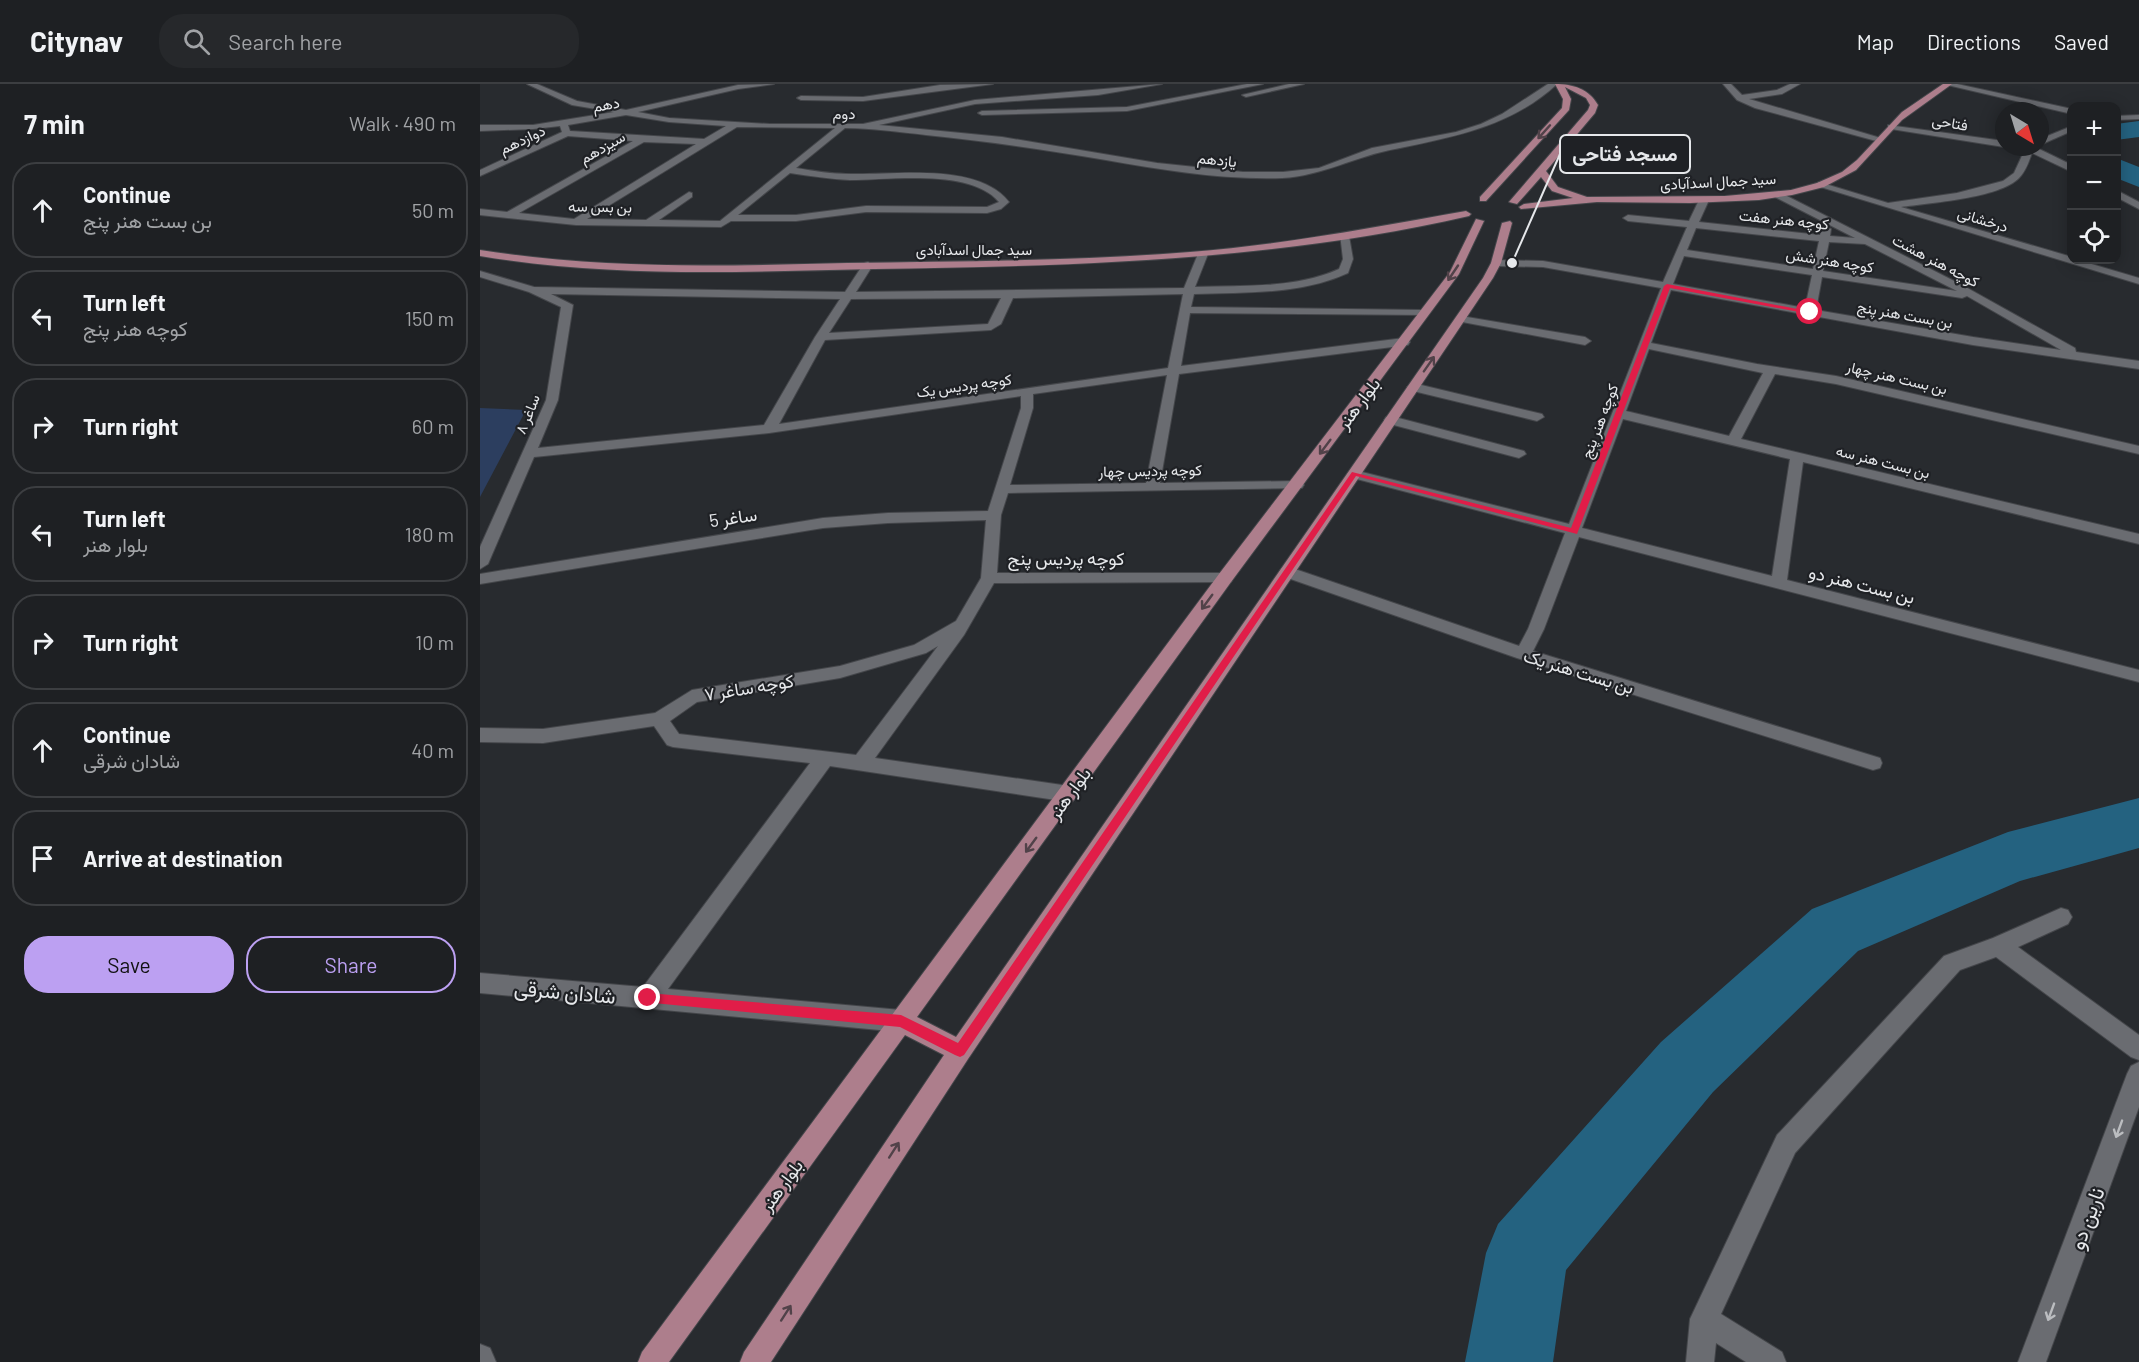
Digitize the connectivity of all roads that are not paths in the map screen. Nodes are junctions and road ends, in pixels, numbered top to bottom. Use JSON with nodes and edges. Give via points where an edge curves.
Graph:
{"nodes":[{"id":1,"x":531,"y":84,"type":"edge"},
{"id":2,"x":720,"y":84,"type":"edge"},
{"id":3,"x":770,"y":84,"type":"edge"},
{"id":4,"x":989,"y":84,"type":"edge"},
{"id":5,"x":1158,"y":84,"type":"edge"},
{"id":6,"x":1259,"y":84,"type":"edge"},
{"id":7,"x":1300,"y":84,"type":"edge"},
{"id":8,"x":1553,"y":84,"type":"edge"},
{"id":9,"x":1559,"y":84,"type":"edge"},
{"id":10,"x":1564,"y":84,"type":"edge"},
{"id":11,"x":1727,"y":84,"type":"edge"},
{"id":12,"x":1796,"y":84,"type":"edge"},
{"id":13,"x":1947,"y":84,"type":"edge"},
{"id":14,"x":757,"y":85,"type":"edge"},
{"id":15,"x":738,"y":87,"type":"junction"},
{"id":16,"x":908,"y":93,"type":"junction"},
{"id":17,"x":801,"y":98,"type":"dead end"},
{"id":18,"x":1740,"y":98,"type":"junction"},
{"id":19,"x":916,"y":99,"type":"dead end"},
{"id":20,"x":1277,"y":99,"type":"dead end"},
{"id":21,"x":925,"y":104,"type":"dead end"},
{"id":22,"x":1202,"y":105,"type":"dead end"},
{"id":23,"x":934,"y":109,"type":"junction"},
{"id":24,"x":1127,"y":110,"type":"junction"},
{"id":25,"x":1171,"y":111,"type":"dead end"},
{"id":26,"x":2067,"y":111,"type":"edge"},
{"id":27,"x":627,"y":114,"type":"junction"},
{"id":28,"x":914,"y":114,"type":"junction"},
{"id":29,"x":2139,"y":117,"type":"edge"},
{"id":30,"x":2121,"y":118,"type":"edge"},
{"id":31,"x":735,"y":124,"type":"junction"},
{"id":32,"x":843,"y":126,"type":"junction"},
{"id":33,"x":863,"y":126,"type":"junction"},
{"id":34,"x":1891,"y":127,"type":"junction"},
{"id":35,"x":480,"y":128,"type":"edge"},
{"id":36,"x":565,"y":129,"type":"junction"},
{"id":37,"x":2067,"y":130,"type":"edge"},
{"id":38,"x":2049,"y":138,"type":"edge"},
{"id":39,"x":642,"y":139,"type":"junction"},
{"id":40,"x":1880,"y":140,"type":"junction"},
{"id":41,"x":705,"y":142,"type":"junction"},
{"id":42,"x":1995,"y":143,"type":"edge"},
{"id":43,"x":2026,"y":156,"type":"edge"},
{"id":44,"x":2047,"y":156,"type":"edge"},
{"id":45,"x":2067,"y":166,"type":"edge"},
{"id":46,"x":788,"y":170,"type":"junction"},
{"id":47,"x":1541,"y":171,"type":"junction"},
{"id":48,"x":480,"y":173,"type":"edge"},
{"id":49,"x":1819,"y":185,"type":"junction"},
{"id":50,"x":1776,"y":194,"type":"junction"},
{"id":51,"x":689,"y":195,"type":"dead end"},
{"id":52,"x":2121,"y":196,"type":"edge"},
{"id":53,"x":1594,"y":199,"type":"junction"},
{"id":54,"x":1704,"y":200,"type":"junction"},
{"id":55,"x":1886,"y":206,"type":"junction"},
{"id":56,"x":2139,"y":206,"type":"edge"},
{"id":57,"x":1495,"y":211,"type":"junction"},
{"id":58,"x":480,"y":212,"type":"edge"},
{"id":59,"x":509,"y":215,"type":"junction"},
{"id":60,"x":1628,"y":218,"type":"dead end"},
{"id":61,"x":725,"y":221,"type":"junction"},
{"id":62,"x":1828,"y":221,"type":"junction"},
{"id":63,"x":576,"y":222,"type":"junction"},
{"id":64,"x":650,"y":222,"type":"junction"},
{"id":65,"x":1693,"y":224,"type":"junction"},
{"id":66,"x":708,"y":235,"type":"dead end"},
{"id":67,"x":1344,"y":236,"type":"junction"},
{"id":68,"x":1824,"y":238,"type":"junction"},
{"id":69,"x":1872,"y":243,"type":"junction"},
{"id":70,"x":1681,"y":252,"type":"junction"},
{"id":71,"x":480,"y":253,"type":"edge"},
{"id":72,"x":1203,"y":254,"type":"junction"},
{"id":73,"x":1496,"y":263,"type":"junction"},
{"id":74,"x":868,"y":265,"type":"junction"},
{"id":75,"x":1817,"y":273,"type":"junction"},
{"id":76,"x":480,"y":274,"type":"edge"},
{"id":77,"x":2139,"y":281,"type":"edge"},
{"id":78,"x":1667,"y":286,"type":"junction"},
{"id":79,"x":1189,"y":289,"type":"junction"},
{"id":80,"x":533,"y":290,"type":"junction"},
{"id":81,"x":1008,"y":296,"type":"junction"},
{"id":82,"x":846,"y":297,"type":"junction"},
{"id":83,"x":1976,"y":297,"type":"junction"},
{"id":84,"x":1185,"y":310,"type":"junction"},
{"id":85,"x":1810,"y":312,"type":"junction"},
{"id":86,"x":1424,"y":313,"type":"junction"},
{"id":87,"x":1461,"y":319,"type":"junction"},
{"id":88,"x":821,"y":337,"type":"junction"},
{"id":89,"x":1585,"y":341,"type":"dead end"},
{"id":90,"x":1404,"y":342,"type":"junction"},
{"id":91,"x":1645,"y":345,"type":"junction"},
{"id":92,"x":2080,"y":356,"type":"junction"},
{"id":93,"x":2139,"y":365,"type":"edge"},
{"id":94,"x":1771,"y":370,"type":"junction"},
{"id":95,"x":1174,"y":372,"type":"junction"},
{"id":96,"x":1413,"y":387,"type":"junction"},
{"id":97,"x":1027,"y":393,"type":"junction"},
{"id":98,"x":1620,"y":414,"type":"junction"},
{"id":99,"x":1538,"y":417,"type":"dead end"},
{"id":100,"x":1391,"y":420,"type":"junction"},
{"id":101,"x":769,"y":429,"type":"junction"},
{"id":102,"x":1733,"y":441,"type":"junction"},
{"id":103,"x":2139,"y":450,"type":"edge"},
{"id":104,"x":529,"y":453,"type":"junction"},
{"id":105,"x":1519,"y":454,"type":"dead end"},
{"id":106,"x":1797,"y":457,"type":"junction"},
{"id":107,"x":1354,"y":474,"type":"junction"},
{"id":108,"x":1297,"y":485,"type":"junction"},
{"id":109,"x":1152,"y":487,"type":"junction"},
{"id":110,"x":1003,"y":489,"type":"junction"},
{"id":111,"x":994,"y":515,"type":"junction"},
{"id":112,"x":1574,"y":532,"type":"junction"},
{"id":113,"x":2139,"y":539,"type":"edge"},
{"id":114,"x":480,"y":564,"type":"edge"},
{"id":115,"x":1287,"y":572,"type":"junction"},
{"id":116,"x":988,"y":578,"type":"junction"},
{"id":117,"x":1225,"y":578,"type":"junction"},
{"id":118,"x":480,"y":579,"type":"edge"},
{"id":119,"x":1779,"y":584,"type":"junction"},
{"id":120,"x":962,"y":625,"type":"junction"},
{"id":121,"x":1522,"y":654,"type":"junction"},
{"id":122,"x":2139,"y":676,"type":"edge"},
{"id":123,"x":659,"y":719,"type":"junction"},
{"id":124,"x":480,"y":735,"type":"edge"},
{"id":125,"x":825,"y":758,"type":"junction"},
{"id":126,"x":861,"y":763,"type":"junction"},
{"id":127,"x":1873,"y":763,"type":"dead end"},
{"id":128,"x":1069,"y":794,"type":"junction"},
{"id":129,"x":2061,"y":917,"type":"dead end"},
{"id":130,"x":1999,"y":946,"type":"junction"},
{"id":131,"x":480,"y":983,"type":"edge"},
{"id":132,"x":648,"y":998,"type":"junction"},
{"id":133,"x":901,"y":1021,"type":"junction"},
{"id":134,"x":2139,"y":1049,"type":"edge"},
{"id":135,"x":960,"y":1051,"type":"junction"},
{"id":136,"x":2139,"y":1074,"type":"edge"},
{"id":137,"x":1704,"y":1319,"type":"junction"},
{"id":138,"x":480,"y":1358,"type":"edge"},
{"id":139,"x":482,"y":1362,"type":"edge"},
{"id":140,"x":652,"y":1362,"type":"edge"},
{"id":141,"x":754,"y":1362,"type":"edge"},
{"id":142,"x":1700,"y":1362,"type":"edge"},
{"id":143,"x":1772,"y":1362,"type":"edge"},
{"id":144,"x":2032,"y":1362,"type":"edge"}],
"edges":[{"from":1,"to":27,"type":"street","name":"دوم","via":[[575,104]]},
{"from":2,"to":15,"type":"street"},
{"from":3,"to":14,"type":"street","name":"دهم"},
{"from":4,"to":16,"type":"street"},
{"from":5,"to":23,"type":"street","name":"دوم"},
{"from":6,"to":24,"type":"street"},
{"from":7,"to":20,"type":"street"},
{"from":7,"to":22,"type":"street"},
{"from":8,"to":33,"type":"street","name":"یازدهم","via":[[1484,126],[1375,150],[1321,170],[1283,175],[1158,166],[1002,140]]},
{"from":9,"to":57,"type":"main road","one_way":true,"via":[[1567,99],[1566,108]]},
{"from":10,"to":47,"type":"main road","via":[[1589,96],[1592,111]]},
{"from":11,"to":18,"type":"street"},
{"from":12,"to":18,"type":"street","via":[[1779,92]]},
{"from":13,"to":26,"type":"street"},
{"from":13,"to":34,"type":"main road","name":"سید جمال اسدآبادی"},
{"from":14,"to":15,"type":"street","name":"دهم"},
{"from":15,"to":27,"type":"street","name":"دهم"},
{"from":16,"to":17,"type":"street","via":[[863,99]]},
{"from":16,"to":19,"type":"street"},
{"from":18,"to":40,"type":"street"},
{"from":21,"to":23,"type":"street"},
{"from":23,"to":28,"type":"street","name":"دوم"},
{"from":24,"to":25,"type":"street"},
{"from":24,"to":28,"type":"street"},
{"from":27,"to":31,"type":"street","name":"دوم"},
{"from":27,"to":36,"type":"street","name":"دهم"},
{"from":28,"to":33,"type":"street","name":"دوم"},
{"from":29,"to":30,"type":"street"},
{"from":31,"to":32,"type":"street","name":"دوم"},
{"from":31,"to":41,"type":"street"},
{"from":32,"to":33,"type":"street","name":"دوم"},
{"from":32,"to":46,"type":"street"},
{"from":34,"to":40,"type":"main road","name":"سید جمال اسدآبادی"},
{"from":34,"to":42,"type":"street","name":"فتاحی"},
{"from":35,"to":36,"type":"street","name":"دهم"},
{"from":36,"to":39,"type":"street","name":"سیزدهم"},
{"from":36,"to":48,"type":"street","name":"دوازدهم"},
{"from":37,"to":38,"type":"street"},
{"from":39,"to":41,"type":"street"},
{"from":39,"to":59,"type":"street","name":"سیزدهم"},
{"from":40,"to":49,"type":"main road","name":"سید جمال اسدآبادی","via":[[1844,175]]},
{"from":41,"to":63,"type":"street"},
{"from":43,"to":55,"type":"street","via":[[2014,178],[2005,184],[1969,194]]},
{"from":44,"to":45,"type":"street"},
{"from":46,"to":61,"type":"street"},
{"from":46,"to":61,"type":"street","name":"بن بس سه","via":[[853,177],[934,177],[994,190],[1004,202],[987,210],[866,209],[796,218]]},
{"from":47,"to":53,"type":"main road","via":[[1555,189]]},
{"from":47,"to":57,"type":"main road"},
{"from":49,"to":50,"type":"main road","name":"سید جمال اسدآبادی"},
{"from":49,"to":55,"type":"street","name":"درخشانی"},
{"from":50,"to":54,"type":"main road","name":"سید جمال اسدآبادی"},
{"from":50,"to":62,"type":"street","name":"کوچه هنر هشت"},
{"from":51,"to":64,"type":"street"},
{"from":52,"to":56,"type":"street"},
{"from":53,"to":54,"type":"main road","name":"سید جمال اسدآبادی"},
{"from":53,"to":57,"type":"main road","name":"سید جمال اسدآبادی"},
{"from":54,"to":65,"type":"street","name":"کوچه هنر پنج"},
{"from":55,"to":77,"type":"street","name":"درخشانی"},
{"from":57,"to":67,"type":"main road","name":"سید جمال اسدآبادی"},
{"from":57,"to":73,"type":"main road","name":"بلوار هنر"},
{"from":57,"to":86,"type":"main road","name":"بلوار هنر","one_way":true},
{"from":58,"to":59,"type":"street","name":"بن بس سه"},
{"from":59,"to":63,"type":"street","name":"بن بس سه"},
{"from":60,"to":65,"type":"street","name":"کوچه هنر هفت"},
{"from":61,"to":64,"type":"street","name":"بن بس سه"},
{"from":61,"to":66,"type":"street"},
{"from":62,"to":68,"type":"street"},
{"from":62,"to":69,"type":"street","name":"کوچه هنر هشت"},
{"from":63,"to":64,"type":"street","name":"بن بس سه"},
{"from":65,"to":68,"type":"street","name":"کوچه هنر هفت"},
{"from":65,"to":70,"type":"street","name":"کوچه هنر پنج"},
{"from":67,"to":72,"type":"main road","name":"سید جمال اسدآبادی"},
{"from":67,"to":79,"type":"street","via":[[1348,264],[1344,271],[1322,281],[1288,287]]},
{"from":68,"to":69,"type":"street","name":"کوچه هنر هفت"},
{"from":68,"to":75,"type":"street"},
{"from":69,"to":83,"type":"street","name":"کوچه هنر هشت"},
{"from":70,"to":75,"type":"street","name":"کوچه هنر شش"},
{"from":70,"to":78,"type":"street","name":"کوچه هنر پنج"},
{"from":71,"to":74,"type":"main road","name":"سید جمال اسدآبادی","via":[[542,263],[656,270]]},
{"from":72,"to":74,"type":"main road","name":"سید جمال اسدآبادی","via":[[1052,263]]},
{"from":72,"to":79,"type":"street"},
{"from":73,"to":78,"type":"street","name":"بن بست هنر پنج","via":[[1543,264]]},
{"from":73,"to":87,"type":"main road","name":"بلوار هنر"},
{"from":74,"to":82,"type":"street"},
{"from":75,"to":83,"type":"street","name":"کوچه هنر شش"},
{"from":75,"to":85,"type":"street"},
{"from":76,"to":80,"type":"street"},
{"from":78,"to":85,"type":"street","name":"بن بست هنر پنج"},
{"from":78,"to":91,"type":"street","name":"کوچه هنر پنج"},
{"from":79,"to":81,"type":"street"},
{"from":79,"to":84,"type":"street"},
{"from":80,"to":82,"type":"street"},
{"from":80,"to":104,"type":"street","name":"ساغر ٨","via":[[567,305],[552,400]]},
{"from":81,"to":82,"type":"street"},
{"from":81,"to":88,"type":"street","via":[[991,327]]},
{"from":82,"to":88,"type":"street"},
{"from":83,"to":92,"type":"street","name":"کوچه هنر هشت"},
{"from":84,"to":86,"type":"street"},
{"from":84,"to":95,"type":"street"},
{"from":85,"to":92,"type":"street","name":"بن بست هنر پنج"},
{"from":86,"to":90,"type":"main road","name":"بلوار هنر"},
{"from":87,"to":89,"type":"street"},
{"from":96,"to":87,"type":"main road","name":"بلوار هنر","one_way":true},
{"from":88,"to":101,"type":"street"},
{"from":90,"to":95,"type":"street","name":"کوچه پردیس یک"},
{"from":90,"to":108,"type":"main road","name":"بلوار هنر","one_way":true},
{"from":91,"to":94,"type":"street","name":"بن بست هنر چهار"},
{"from":91,"to":98,"type":"street","name":"کوچه هنر پنج"},
{"from":92,"to":93,"type":"street","name":"بن بست هنر پنج"},
{"from":94,"to":102,"type":"street"},
{"from":94,"to":103,"type":"street","name":"بن بست هنر چهار","via":[[1836,380]]},
{"from":95,"to":97,"type":"street","name":"کوچه پردیس یک"},
{"from":95,"to":109,"type":"street"},
{"from":96,"to":99,"type":"street"},
{"from":96,"to":100,"type":"main road","name":"بلوار هنر"},
{"from":97,"to":101,"type":"street","name":"کوچه پردیس یک"},
{"from":97,"to":110,"type":"street","name":"کوچه پردیس پنج","via":[[1027,408]]},
{"from":98,"to":102,"type":"street","name":"بن بست هنر سه"},
{"from":98,"to":112,"type":"street","name":"کوچه هنر پنج"},
{"from":100,"to":105,"type":"street"},
{"from":100,"to":107,"type":"main road","name":"بلوار هنر"},
{"from":101,"to":104,"type":"street","name":"کوچه پردیس یک"},
{"from":102,"to":106,"type":"street","name":"بن بست هنر سه"},
{"from":104,"to":114,"type":"street","name":"ساغر ٨"},
{"from":106,"to":113,"type":"street","name":"بن بست هنر سه"},
{"from":106,"to":119,"type":"street"},
{"from":107,"to":112,"type":"street","name":"بن بست هنر دو"},
{"from":107,"to":115,"type":"main road","name":"بلوار هنر"},
{"from":108,"to":109,"type":"street","name":"کوچه پردیس چهار"},
{"from":108,"to":117,"type":"main road","name":"بلوار هنر"},
{"from":109,"to":110,"type":"street","name":"کوچه پردیس چهار"},
{"from":110,"to":111,"type":"street","name":"کوچه پردیس پنج"},
{"from":111,"to":116,"type":"street","name":"کوچه پردیس پنج"},
{"from":111,"to":118,"type":"street","name":"ساغر 5","via":[[823,523]]},
{"from":112,"to":119,"type":"street","name":"بن بست هنر دو"},
{"from":112,"to":121,"type":"street","name":"کوچه هنر پنج","via":[[1536,629]]},
{"from":115,"to":121,"type":"street","name":"بن بست هنر یک"},
{"from":115,"to":135,"type":"main road","name":"بلوار هنر"},
{"from":116,"to":117,"type":"street","name":"کوچه پردیس پنج"},
{"from":116,"to":120,"type":"street"},
{"from":117,"to":128,"type":"main road","name":"بلوار هنر","one_way":true},
{"from":119,"to":122,"type":"street","name":"بن بست هنر دو"},
{"from":120,"to":123,"type":"street","name":"کوچه ساغر ۷","via":[[920,649],[840,672],[692,696]]},
{"from":120,"to":126,"type":"street"},
{"from":121,"to":127,"type":"street","name":"بن بست هنر یک"},
{"from":123,"to":124,"type":"street","name":"کوچه ساغر ۷","via":[[543,736]]},
{"from":123,"to":125,"type":"street","via":[[673,740]]},
{"from":125,"to":126,"type":"street"},
{"from":125,"to":132,"type":"street"},
{"from":126,"to":128,"type":"street"},
{"from":128,"to":133,"type":"main road","name":"بلوار هنر","one_way":true},
{"from":129,"to":130,"type":"street"},
{"from":130,"to":134,"type":"street"},
{"from":130,"to":137,"type":"street","via":[[1952,963],[1785,1144]]},
{"from":131,"to":132,"type":"street","name":"شادان شرقی"},
{"from":132,"to":133,"type":"street","name":"شادان شرقی"},
{"from":133,"to":135,"type":"main road"},
{"from":133,"to":140,"type":"main road","name":"بلوار هنر"},
{"from":141,"to":135,"type":"main road","name":"بلوار هنر","one_way":true},
{"from":136,"to":144,"type":"street","name":"نارین دو","one_way":true},
{"from":137,"to":142,"type":"street"},
{"from":137,"to":143,"type":"street"},
{"from":138,"to":139,"type":"street"}]}
